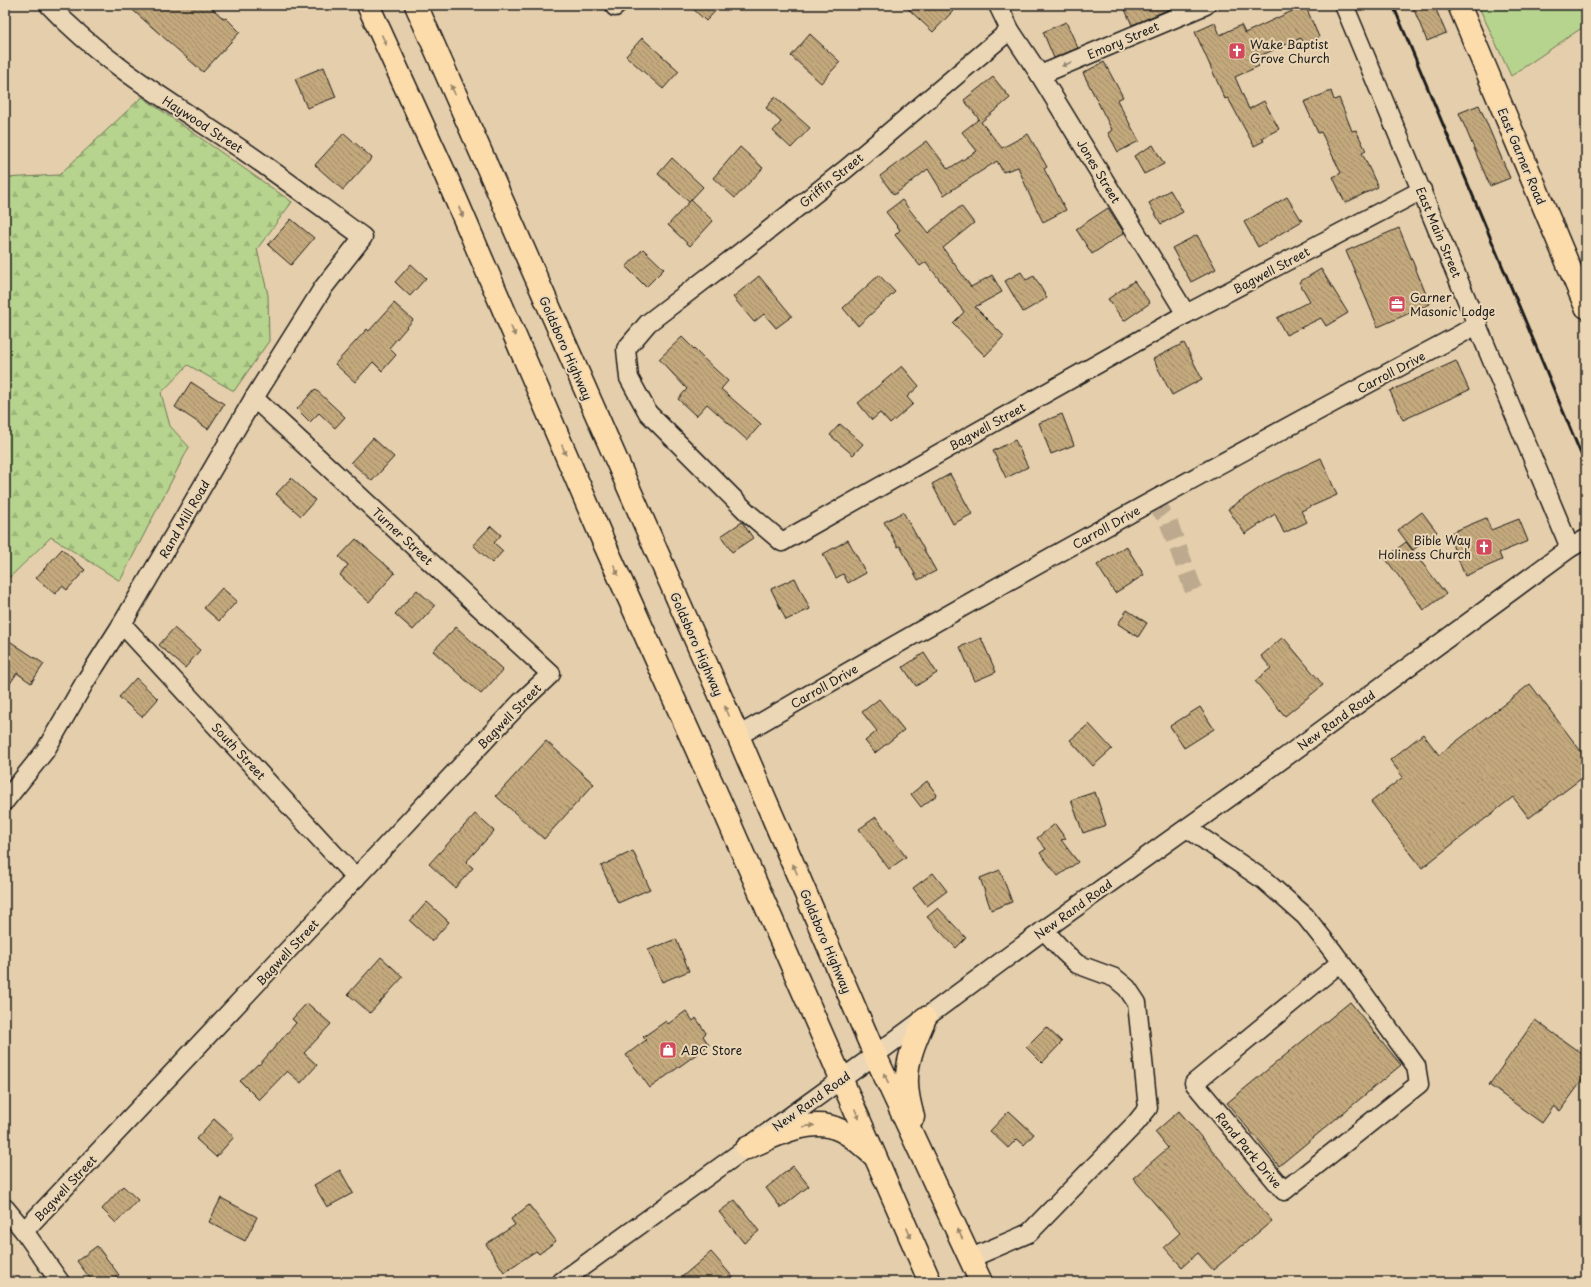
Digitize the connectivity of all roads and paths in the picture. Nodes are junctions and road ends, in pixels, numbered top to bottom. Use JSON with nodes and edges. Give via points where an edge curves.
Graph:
{"nodes":[{"id":1,"x":50,"y":5,"type":"edge"},
{"id":2,"x":368,"y":5,"type":"edge"},
{"id":3,"x":416,"y":5,"type":"edge"},
{"id":4,"x":998,"y":5,"type":"edge"},
{"id":5,"x":1206,"y":5,"type":"edge"},
{"id":6,"x":1344,"y":5,"type":"edge"},
{"id":7,"x":1459,"y":5,"type":"edge"},
{"id":8,"x":1010,"y":30,"type":"junction"},
{"id":9,"x":1040,"y":75,"type":"junction"},
{"id":10,"x":1422,"y":190,"type":"junction"},
{"id":11,"x":362,"y":237,"type":"joint"},
{"id":12,"x":1586,"y":307,"type":"edge"},
{"id":13,"x":1186,"y":314,"type":"junction"},
{"id":14,"x":1478,"y":324,"type":"junction"},
{"id":15,"x":629,"y":346,"type":"joint"},
{"id":16,"x":254,"y":398,"type":"junction"},
{"id":17,"x":1586,"y":539,"type":"edge"},
{"id":18,"x":1570,"y":548,"type":"junction"},
{"id":19,"x":122,"y":624,"type":"junction"},
{"id":20,"x":551,"y":674,"type":"joint"},
{"id":21,"x":738,"y":736,"type":"junction"},
{"id":22,"x":5,"y":801,"type":"edge"},
{"id":23,"x":1187,"y":828,"type":"junction"},
{"id":24,"x":356,"y":878,"type":"junction"},
{"id":25,"x":1044,"y":930,"type":"junction"},
{"id":26,"x":1341,"y":962,"type":"junction"},
{"id":27,"x":925,"y":1018,"type":"junction"},
{"id":28,"x":875,"y":1055,"type":"junction"},
{"id":29,"x":841,"y":1078,"type":"junction"},
{"id":30,"x":746,"y":1148,"type":"junction"},
{"id":31,"x":920,"y":1151,"type":"junction"},
{"id":32,"x":875,"y":1156,"type":"junction"},
{"id":33,"x":5,"y":1208,"type":"edge"},
{"id":34,"x":24,"y":1231,"type":"junction"},
{"id":35,"x":971,"y":1258,"type":"junction"},
{"id":36,"x":60,"y":1282,"type":"edge"},
{"id":37,"x":561,"y":1282,"type":"edge"},
{"id":38,"x":930,"y":1282,"type":"edge"},
{"id":39,"x":982,"y":1282,"type":"edge"}],
"edges":[{"from":1,"to":11,"type":"street","name":"Haywood Street","via":[[127,74],[248,154]]},
{"from":2,"to":29,"type":"main road","one_way":true,"via":[[446,176],[604,543]]},
{"from":21,"to":3,"type":"main road","name":"Goldsboro Highway","one_way":true},
{"from":4,"to":8,"type":"street"},
{"from":5,"to":9,"type":"street","name":"Emory Street","one_way":true},
{"from":6,"to":10,"type":"street","name":"East Main Street"},
{"from":7,"to":12,"type":"main road","name":"East Garner Road"},
{"from":8,"to":9,"type":"street","name":"Jones Street"},
{"from":8,"to":15,"type":"street","name":"Griffin Street","via":[[846,169],[648,323]]},
{"from":9,"to":13,"type":"street","name":"Jones Street"},
{"from":10,"to":13,"type":"street","name":"Bagwell Street"},
{"from":10,"to":14,"type":"street","name":"East Main Street"},
{"from":11,"to":16,"type":"street","name":"Rand Mill Road","via":[[323,288]]},
{"from":13,"to":15,"type":"street","name":"Bagwell Street","via":[[782,542],[748,513],[648,413],[629,378],[626,349]]},
{"from":14,"to":18,"type":"street","name":"East Main Street"},
{"from":14,"to":21,"type":"street","name":"Carroll Drive","via":[[1146,505]]},
{"from":16,"to":19,"type":"street","name":"Rand Mill Road"},
{"from":16,"to":20,"type":"street","name":"Turner Street"},
{"from":17,"to":18,"type":"street","name":"New Rand Road"},
{"from":18,"to":23,"type":"street","name":"New Rand Road"},
{"from":19,"to":22,"type":"street","name":"Rand Mill Road","via":[[45,751]]},
{"from":19,"to":24,"type":"street","name":"South Street"},
{"from":20,"to":24,"type":"street","name":"Bagwell Street","via":[[521,702]]},
{"from":28,"to":21,"type":"main road","name":"Goldsboro Highway","one_way":true},
{"from":23,"to":25,"type":"street","name":"New Rand Road"},
{"from":23,"to":26,"type":"street","name":"Rand Park Drive","via":[[1264,880],[1305,916]]},
{"from":24,"to":34,"type":"street","name":"Bagwell Street"},
{"from":25,"to":27,"type":"street","name":"New Rand Road"},
{"from":25,"to":35,"type":"street","via":[[1077,964],[1115,978],[1127,988],[1137,1002],[1148,1108],[1029,1233]]},
{"from":26,"to":26,"type":"street","name":"Rand Park Drive","via":[[1416,1066],[1419,1084],[1284,1191],[1194,1084]]},
{"from":27,"to":28,"type":"street","name":"New Rand Road"},
{"from":27,"to":31,"type":"main road","via":[[910,1055],[907,1083]]},
{"from":28,"to":29,"type":"street","name":"New Rand Road"},
{"from":31,"to":28,"type":"main road","name":"Goldsboro Highway","one_way":true},
{"from":29,"to":30,"type":"street","name":"New Rand Road"},
{"from":29,"to":32,"type":"main road","one_way":true},
{"from":30,"to":32,"type":"main road","one_way":true,"via":[[796,1129],[823,1125],[834,1127],[848,1135]]},
{"from":30,"to":37,"type":"street","name":"New Rand Road"},
{"from":35,"to":31,"type":"main road","name":"Goldsboro Highway","one_way":true},
{"from":32,"to":38,"type":"main road","one_way":true},
{"from":33,"to":34,"type":"street"},
{"from":34,"to":36,"type":"street"},
{"from":35,"to":39,"type":"main road","name":"Goldsboro Highway"}]}
